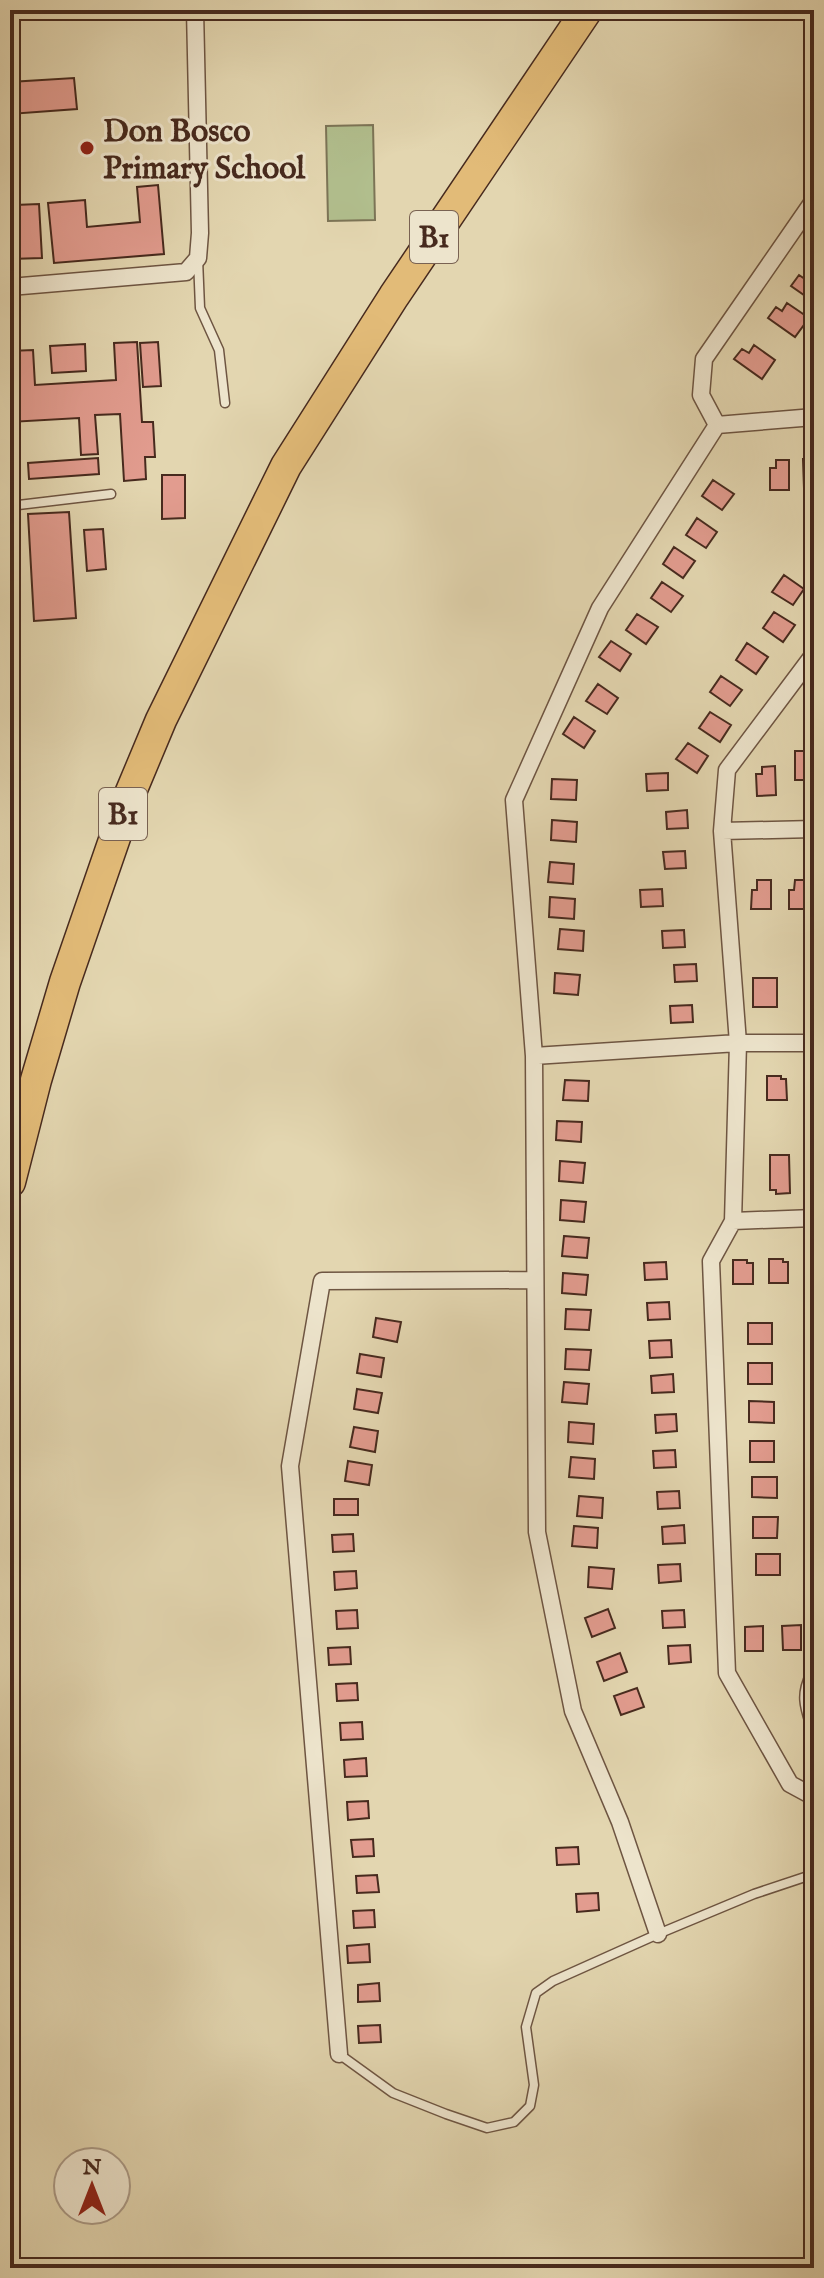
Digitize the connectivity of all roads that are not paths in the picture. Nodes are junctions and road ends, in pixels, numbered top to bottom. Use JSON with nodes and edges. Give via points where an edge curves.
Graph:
{"nodes":[{"id":1,"x":195,"y":10,"type":"edge"},
{"id":2,"x":587,"y":10,"type":"edge"},
{"id":3,"x":814,"y":200,"type":"edge"},
{"id":4,"x":198,"y":258,"type":"junction"},
{"id":5,"x":10,"y":287,"type":"edge"},
{"id":6,"x":225,"y":403,"type":"dead end"},
{"id":7,"x":814,"y":417,"type":"edge"},
{"id":8,"x":717,"y":425,"type":"junction"},
{"id":9,"x":111,"y":494,"type":"dead end"},
{"id":10,"x":10,"y":506,"type":"edge"},
{"id":11,"x":814,"y":654,"type":"edge"},
{"id":12,"x":814,"y":829,"type":"edge"},
{"id":13,"x":722,"y":831,"type":"junction"},
{"id":14,"x":738,"y":1043,"type":"junction"},
{"id":15,"x":814,"y":1043,"type":"edge"},
{"id":16,"x":534,"y":1056,"type":"junction"},
{"id":17,"x":10,"y":1182,"type":"edge"},
{"id":18,"x":814,"y":1218,"type":"edge"},
{"id":19,"x":733,"y":1221,"type":"junction"},
{"id":20,"x":535,"y":1280,"type":"junction"},
{"id":21,"x":814,"y":1676,"type":"edge"},
{"id":22,"x":814,"y":1723,"type":"edge"},
{"id":23,"x":814,"y":1797,"type":"edge"},
{"id":24,"x":814,"y":1874,"type":"edge"},
{"id":25,"x":658,"y":1934,"type":"junction"},
{"id":26,"x":339,"y":2054,"type":"joint"}],
"edges":[{"from":1,"to":4,"type":"street"},
{"from":2,"to":17,"type":"highway","number":"B1","via":[[334,388],[251,536],[130,794],[65,982]]},
{"from":3,"to":8,"type":"street","via":[[704,359],[701,395]]},
{"from":4,"to":5,"type":"street","via":[[186,272]]},
{"from":4,"to":6,"type":"lane","via":[[200,308],[219,350]]},
{"from":7,"to":8,"type":"street"},
{"from":8,"to":16,"type":"street","via":[[600,608],[514,800]]},
{"from":9,"to":10,"type":"lane"},
{"from":11,"to":13,"type":"street","via":[[727,770]]},
{"from":12,"to":13,"type":"street"},
{"from":13,"to":14,"type":"street"},
{"from":14,"to":15,"type":"street"},
{"from":14,"to":16,"type":"street"},
{"from":14,"to":19,"type":"street"},
{"from":16,"to":20,"type":"street"},
{"from":18,"to":19,"type":"street"},
{"from":19,"to":23,"type":"street","via":[[711,1261],[727,1673],[790,1784]]},
{"from":20,"to":25,"type":"street","via":[[537,1532],[573,1711],[620,1822]]},
{"from":20,"to":26,"type":"street","via":[[322,1281],[290,1466]]},
{"from":21,"to":22,"type":"street","via":[[807,1701]]},
{"from":24,"to":25,"type":"lane"},
{"from":25,"to":26,"type":"lane","via":[[536,1993],[526,2027],[534,2085],[530,2106],[514,2122],[487,2128],[446,2114],[393,2093]]}]}
